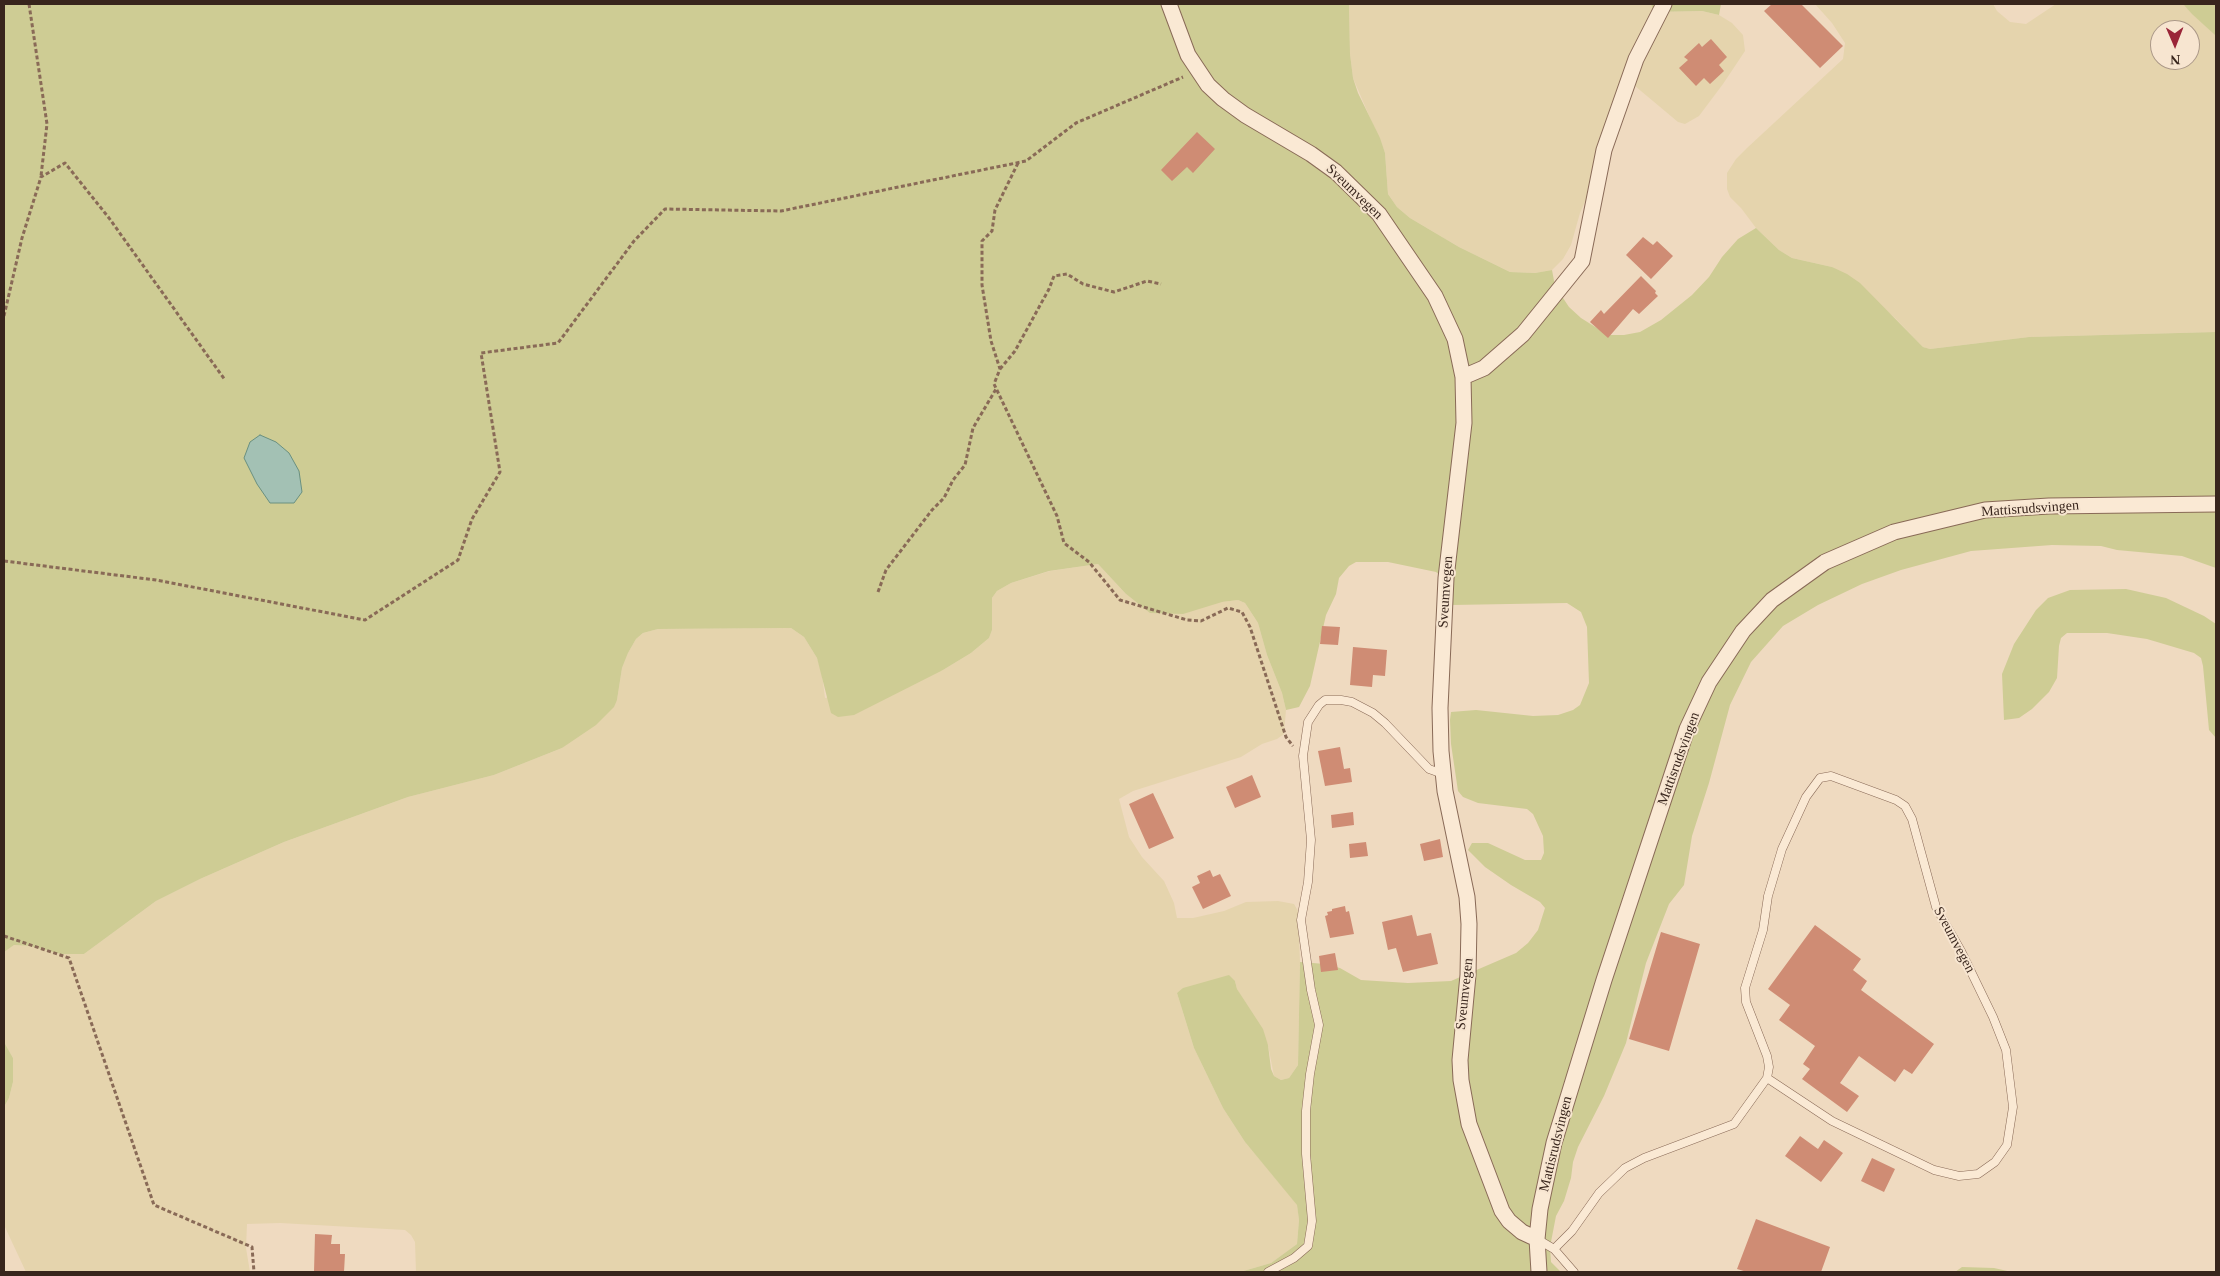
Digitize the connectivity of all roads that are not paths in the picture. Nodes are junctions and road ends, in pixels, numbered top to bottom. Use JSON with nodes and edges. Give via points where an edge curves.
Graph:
{"nodes":[{"id":1,"x":1169,"y":4,"type":"edge"},
{"id":2,"x":1664,"y":4,"type":"edge"},
{"id":3,"x":1463,"y":378,"type":"junction"},
{"id":4,"x":2216,"y":504,"type":"edge"},
{"id":5,"x":1443,"y":774,"type":"junction"},
{"id":6,"x":1767,"y":1078,"type":"junction"},
{"id":7,"x":1537,"y":1239,"type":"junction"},
{"id":8,"x":1554,"y":1249,"type":"junction"},
{"id":9,"x":1268,"y":1272,"type":"edge"},
{"id":10,"x":1539,"y":1272,"type":"edge"},
{"id":11,"x":1574,"y":1272,"type":"edge"}],
"edges":[{"from":1,"to":3,"type":"street","name":"Sveumvegen","via":[[1198,71],[1222,99],[1336,172],[1379,214],[1447,319]]},
{"from":2,"to":3,"type":"street","via":[[1636,59],[1604,150],[1582,261],[1523,334],[1484,368]]},
{"from":3,"to":5,"type":"street","name":"Sveumvegen","via":[[1463,438],[1446,578],[1442,645]]},
{"from":4,"to":7,"type":"street","name":"Mattisrudsvingen","via":[[1985,510],[1894,532],[1825,562],[1772,600],[1743,631],[1709,682],[1687,729],[1554,1143]]},
{"from":5,"to":7,"type":"street","name":"Sveumvegen","via":[[1470,924],[1460,1060],[1464,1102],[1479,1154],[1502,1211],[1522,1232]]},
{"from":5,"to":9,"type":"lane","via":[[1429,769],[1373,713],[1352,702],[1325,700],[1313,712],[1304,737],[1310,840],[1308,882],[1301,920],[1319,1025],[1306,1111],[1312,1221],[1308,1246]]},
{"from":6,"to":6,"type":"lane","name":"Sveumvegen","via":[[1767,1056],[1746,1002],[1745,988],[1782,850],[1806,798],[1820,778],[1830,776],[1896,800],[1905,806],[1912,819],[1936,907],[1961,951],[2006,1050],[2013,1107],[2007,1145],[1995,1162],[1978,1174],[1959,1176],[1934,1170],[1832,1121]]},
{"from":6,"to":8,"type":"lane","via":[[1734,1124],[1625,1168],[1599,1193],[1585,1215]]},
{"from":7,"to":8,"type":"lane"},
{"from":7,"to":10,"type":"street"},
{"from":8,"to":11,"type":"lane"}]}
